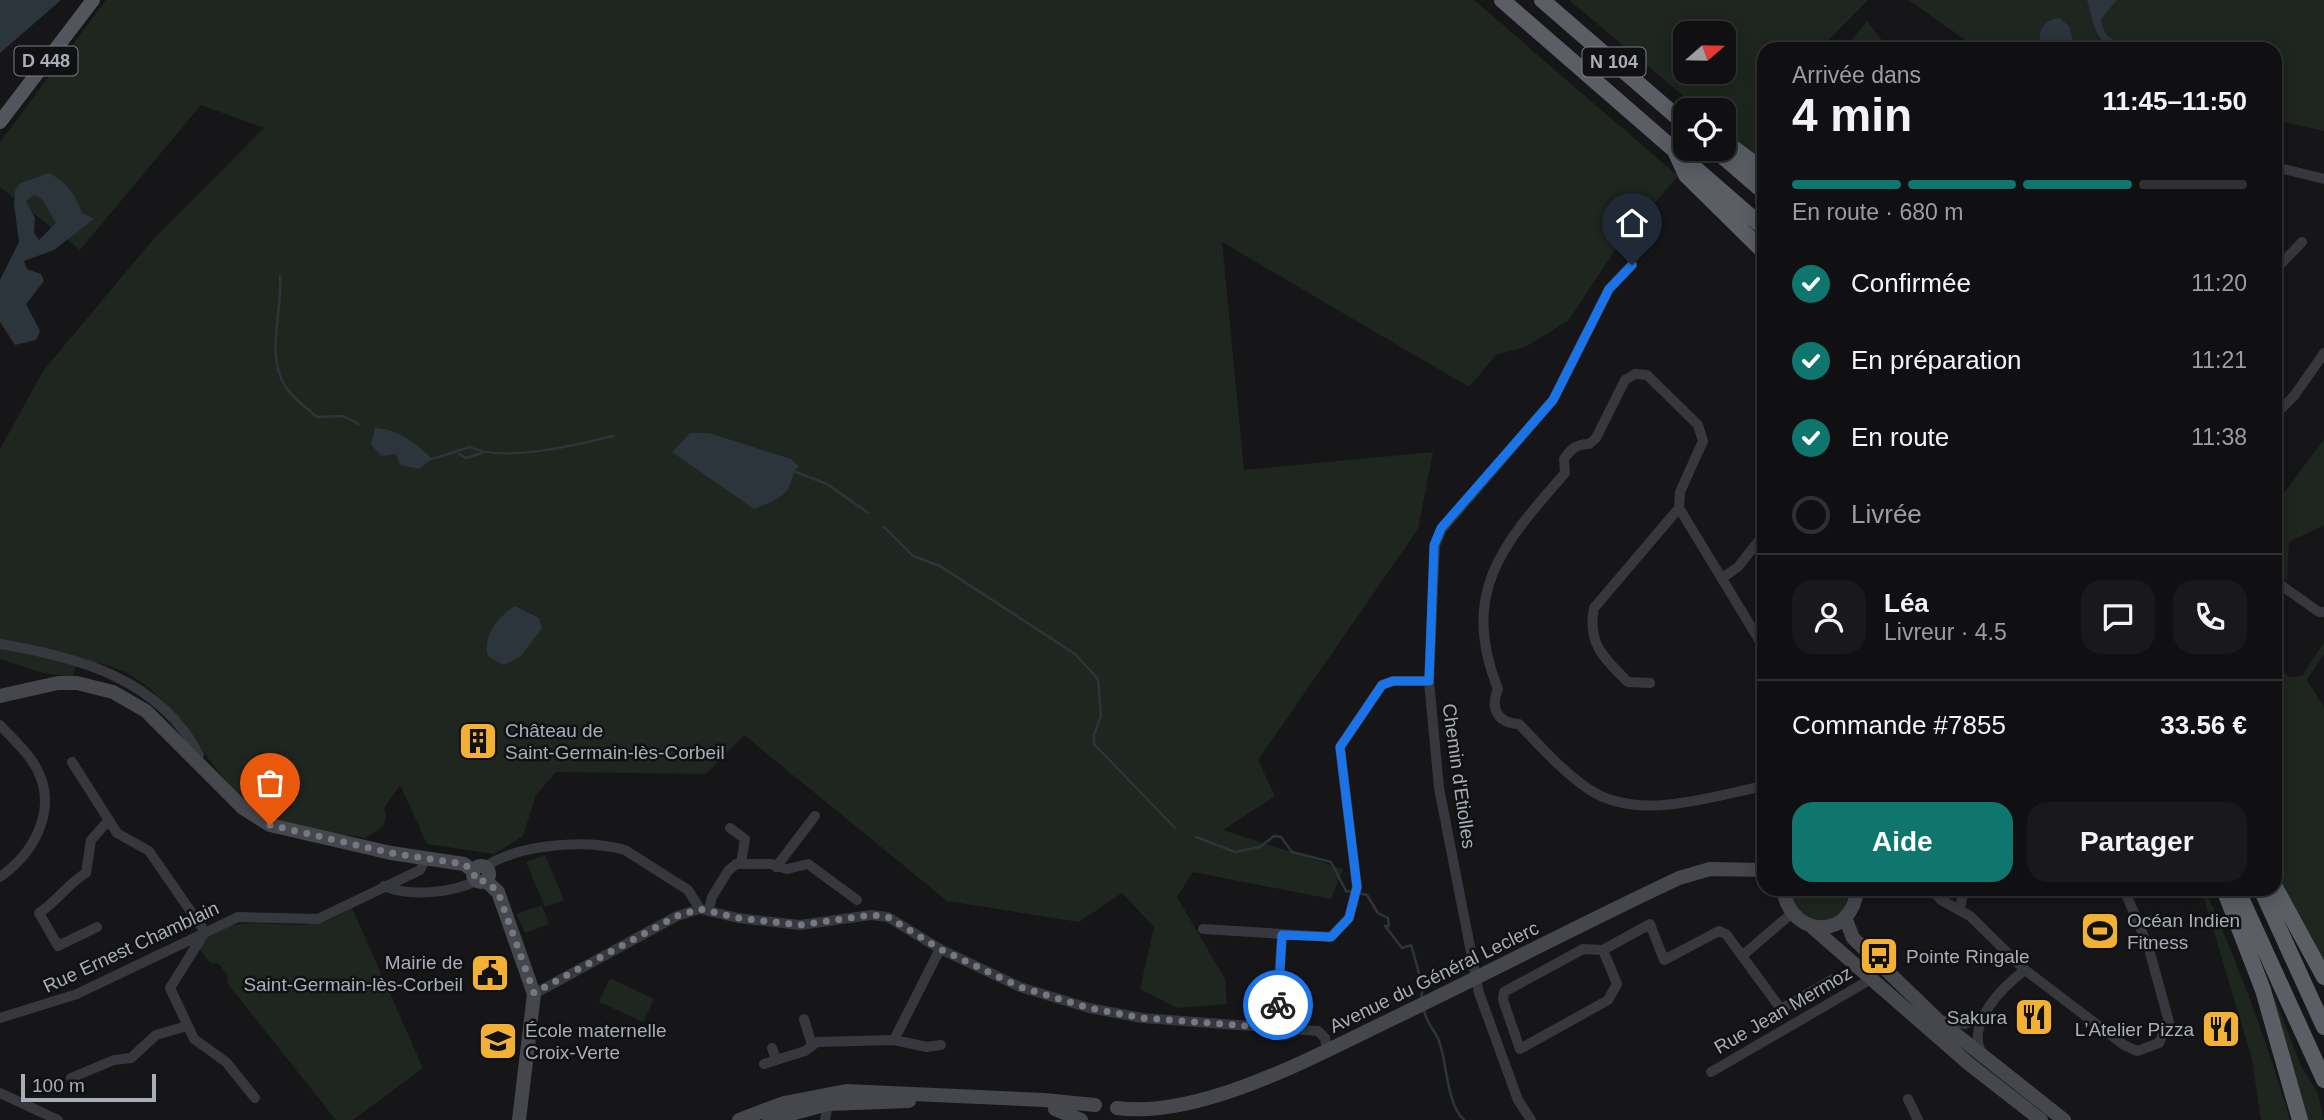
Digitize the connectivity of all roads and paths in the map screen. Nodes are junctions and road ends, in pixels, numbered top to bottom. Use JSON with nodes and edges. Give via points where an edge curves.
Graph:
{"nodes":[{"id":1,"x":93,"y":0,"type":"edge"},
{"id":2,"x":1502,"y":0,"type":"edge"},
{"id":3,"x":1542,"y":0,"type":"edge"},
{"id":4,"x":1673,"y":114,"type":"edge"},
{"id":5,"x":0,"y":122,"type":"edge"},
{"id":6,"x":1673,"y":148,"type":"edge"},
{"id":7,"x":1736,"y":150,"type":"edge"},
{"id":8,"x":1679,"y":161,"type":"edge"},
{"id":9,"x":1688,"y":161,"type":"edge"},
{"id":10,"x":1728,"y":161,"type":"edge"},
{"id":11,"x":1757,"y":166,"type":"edge"},
{"id":12,"x":2282,"y":169,"type":"edge"},
{"id":13,"x":2324,"y":179,"type":"edge"},
{"id":14,"x":1757,"y":186,"type":"edge"},
{"id":15,"x":1757,"y":222,"type":"edge"},
{"id":16,"x":2302,"y":242,"type":"dead end"},
{"id":17,"x":1757,"y":245,"type":"edge"},
{"id":18,"x":2282,"y":263,"type":"edge"},
{"id":19,"x":1632,"y":265,"type":"dead end"},
{"id":20,"x":2324,"y":353,"type":"edge"},
{"id":21,"x":2282,"y":408,"type":"edge"},
{"id":22,"x":1679,"y":508,"type":"junction"},
{"id":23,"x":1757,"y":543,"type":"edge"},
{"id":24,"x":1723,"y":578,"type":"junction"},
{"id":25,"x":2282,"y":586,"type":"edge"},
{"id":26,"x":2324,"y":612,"type":"edge"},
{"id":27,"x":1757,"y":636,"type":"edge"},
{"id":28,"x":0,"y":644,"type":"edge"},
{"id":29,"x":1429,"y":681,"type":"junction"},
{"id":30,"x":1650,"y":683,"type":"dead end"},
{"id":31,"x":0,"y":696,"type":"edge"},
{"id":32,"x":0,"y":725,"type":"edge"},
{"id":33,"x":196,"y":759,"type":"junction"},
{"id":34,"x":72,"y":762,"type":"dead end"},
{"id":35,"x":1757,"y":787,"type":"edge"},
{"id":36,"x":815,"y":816,"type":"dead end"},
{"id":37,"x":109,"y":820,"type":"junction"},
{"id":38,"x":730,"y":828,"type":"dead end"},
{"id":39,"x":426,"y":857,"type":"junction"},
{"id":40,"x":741,"y":863,"type":"junction"},
{"id":41,"x":776,"y":867,"type":"junction"},
{"id":42,"x":1757,"y":870,"type":"edge"},
{"id":43,"x":480,"y":875,"type":"junction"},
{"id":44,"x":1757,"y":875,"type":"edge"},
{"id":45,"x":0,"y":877,"type":"edge"},
{"id":46,"x":384,"y":886,"type":"junction"},
{"id":47,"x":1785,"y":896,"type":"edge"},
{"id":48,"x":1856,"y":896,"type":"edge"},
{"id":49,"x":1937,"y":896,"type":"edge"},
{"id":50,"x":1962,"y":896,"type":"edge"},
{"id":51,"x":2127,"y":896,"type":"edge"},
{"id":52,"x":2217,"y":896,"type":"edge"},
{"id":53,"x":2227,"y":896,"type":"edge"},
{"id":54,"x":2240,"y":896,"type":"edge"},
{"id":55,"x":2264,"y":896,"type":"edge"},
{"id":56,"x":2280,"y":896,"type":"edge"},
{"id":57,"x":857,"y":900,"type":"dead end"},
{"id":58,"x":705,"y":909,"type":"junction"},
{"id":59,"x":1960,"y":909,"type":"junction"},
{"id":60,"x":1791,"y":914,"type":"junction"},
{"id":61,"x":1845,"y":917,"type":"junction"},
{"id":62,"x":97,"y":927,"type":"dead end"},
{"id":63,"x":1812,"y":927,"type":"junction"},
{"id":64,"x":1203,"y":929,"type":"dead end"},
{"id":65,"x":205,"y":932,"type":"junction"},
{"id":66,"x":1282,"y":935,"type":"junction"},
{"id":67,"x":940,"y":949,"type":"junction"},
{"id":68,"x":1603,"y":950,"type":"junction"},
{"id":69,"x":1743,"y":955,"type":"junction"},
{"id":70,"x":2025,"y":970,"type":"junction"},
{"id":71,"x":2324,"y":977,"type":"edge"},
{"id":72,"x":1873,"y":978,"type":"junction"},
{"id":73,"x":1833,"y":979,"type":"dead end"},
{"id":74,"x":1477,"y":981,"type":"junction"},
{"id":75,"x":534,"y":1000,"type":"junction"},
{"id":76,"x":1423,"y":1007,"type":"junction"},
{"id":77,"x":1982,"y":1017,"type":"junction"},
{"id":78,"x":0,"y":1018,"type":"edge"},
{"id":79,"x":803,"y":1019,"type":"dead end"},
{"id":80,"x":1939,"y":1021,"type":"junction"},
{"id":81,"x":187,"y":1026,"type":"junction"},
{"id":82,"x":2324,"y":1027,"type":"edge"},
{"id":83,"x":1276,"y":1028,"type":"junction"},
{"id":84,"x":894,"y":1040,"type":"junction"},
{"id":85,"x":812,"y":1045,"type":"junction"},
{"id":86,"x":941,"y":1045,"type":"dead end"},
{"id":87,"x":772,"y":1048,"type":"dead end"},
{"id":88,"x":1327,"y":1050,"type":"junction"},
{"id":89,"x":776,"y":1059,"type":"junction"},
{"id":90,"x":1985,"y":1061,"type":"junction"},
{"id":91,"x":764,"y":1063,"type":"dead end"},
{"id":92,"x":1711,"y":1072,"type":"dead end"},
{"id":93,"x":71,"y":1078,"type":"dead end"},
{"id":94,"x":2324,"y":1080,"type":"edge"},
{"id":95,"x":0,"y":1093,"type":"edge"},
{"id":96,"x":255,"y":1098,"type":"dead end"},
{"id":97,"x":1908,"y":1100,"type":"dead end"},
{"id":98,"x":1095,"y":1105,"type":"junction"},
{"id":99,"x":813,"y":1111,"type":"edge"},
{"id":100,"x":1120,"y":1114,"type":"edge"},
{"id":101,"x":2299,"y":1115,"type":"edge"},
{"id":102,"x":58,"y":1120,"type":"edge"},
{"id":103,"x":521,"y":1120,"type":"edge"},
{"id":104,"x":739,"y":1120,"type":"edge"},
{"id":105,"x":769,"y":1120,"type":"edge"},
{"id":106,"x":1081,"y":1120,"type":"edge"},
{"id":107,"x":1087,"y":1120,"type":"edge"},
{"id":108,"x":1137,"y":1120,"type":"edge"},
{"id":109,"x":1531,"y":1120,"type":"edge"},
{"id":110,"x":1919,"y":1120,"type":"edge"},
{"id":111,"x":2041,"y":1120,"type":"edge"},
{"id":112,"x":2064,"y":1120,"type":"edge"}],
"edges":[{"from":1,"to":5,"type":"main road","number":"D 448"},
{"from":2,"to":6,"type":"highway","number":"N 104"},
{"from":3,"to":4,"type":"highway","number":"N 104"},
{"from":7,"to":11,"type":"highway"},
{"from":8,"to":17,"type":"highway","via":[[1686,175]]},
{"from":9,"to":15,"type":"highway","number":"N 104"},
{"from":10,"to":14,"type":"highway"},
{"from":12,"to":13,"type":"street"},
{"from":16,"to":18,"type":"street"},
{"from":19,"to":29,"type":"street","name":"Chemin d'Etiolles","via":[[1609,289],[1553,400],[1441,528],[1434,545]]},
{"from":20,"to":21,"type":"street"},
{"from":22,"to":24,"type":"street"},
{"from":22,"to":30,"type":"street","via":[[1594,608],[1591,624],[1599,654],[1618,673],[1628,682]]},
{"from":22,"to":35,"type":"street","via":[[1680,492],[1703,434],[1647,375],[1635,374],[1625,380],[1595,438],[1571,449],[1564,459],[1565,473],[1501,552],[1488,588],[1482,627],[1498,689],[1496,714],[1507,723],[1519,724],[1592,792],[1624,802],[1656,805]]},
{"from":23,"to":24,"type":"street"},
{"from":24,"to":27,"type":"street"},
{"from":25,"to":26,"type":"street"},
{"from":28,"to":33,"type":"street","via":[[101,669],[139,688],[174,717],[199,755]]},
{"from":29,"to":66,"type":"street","via":[[1382,685],[1340,747],[1357,887],[1349,918],[1331,937]]},
{"from":29,"to":74,"type":"street","name":"Chemin d'Etiolles","via":[[1439,788]]},
{"from":31,"to":33,"type":"main road","via":[[58,683],[97,687],[146,711]]},
{"from":32,"to":45,"type":"street","via":[[37,770],[44,806],[32,847]]},
{"from":33,"to":39,"type":"main road","via":[[243,808],[270,825]]},
{"from":34,"to":37,"type":"street"},
{"from":36,"to":41,"type":"street"},
{"from":37,"to":62,"type":"street","via":[[91,840],[86,873],[69,882],[57,901],[39,913],[58,946]]},
{"from":37,"to":65,"type":"street","via":[[117,833],[149,851]]},
{"from":38,"to":40,"type":"street","via":[[745,839]]},
{"from":39,"to":43,"type":"main road","via":[[464,864]]},
{"from":39,"to":46,"type":"street","name":"Rue Ernest Chamblain","via":[[420,870]]},
{"from":40,"to":41,"type":"street"},
{"from":40,"to":58,"type":"street","via":[[728,871]]},
{"from":41,"to":57,"type":"street","via":[[808,864]]},
{"from":42,"to":74,"type":"main road","name":"Avenue du Général Leclerc","via":[[1710,869],[1679,878]]},
{"from":43,"to":46,"type":"street","via":[[435,891],[395,891]]},
{"from":43,"to":58,"type":"street","via":[[527,849],[615,847],[688,890]]},
{"from":43,"to":75,"type":"main road","via":[[498,892]]},
{"from":44,"to":74,"type":"main road","name":"Avenue du Général Leclerc","via":[[1711,875],[1682,883]]},
{"from":46,"to":65,"type":"street","name":"Rue Ernest Chamblain","via":[[318,919],[239,917]]},
{"from":47,"to":60,"type":"main road"},
{"from":48,"to":61,"type":"main road"},
{"from":49,"to":59,"type":"street"},
{"from":50,"to":59,"type":"street"},
{"from":51,"to":70,"type":"street","via":[[2149,949],[2167,1013],[2167,1030],[2159,1043],[2137,1051],[2123,1045]]},
{"from":52,"to":101,"type":"highway"},
{"from":53,"to":101,"type":"highway","via":[[2263,990]]},
{"from":54,"to":94,"type":"highway"},
{"from":55,"to":82,"type":"highway"},
{"from":56,"to":71,"type":"highway"},
{"from":58,"to":67,"type":"street","via":[[800,925],[871,915],[888,917]]},
{"from":58,"to":75,"type":"street","via":[[677,916]]},
{"from":59,"to":70,"type":"street"},
{"from":60,"to":63,"type":"main road"},
{"from":60,"to":69,"type":"street"},
{"from":61,"to":63,"type":"main road","via":[[1826,927]]},
{"from":61,"to":80,"type":"main road","via":[[1853,939]]},
{"from":63,"to":72,"type":"main road"},
{"from":64,"to":66,"type":"street"},
{"from":65,"to":78,"type":"street","name":"Rue Ernest Chamblain","via":[[77,994]]},
{"from":65,"to":81,"type":"street","via":[[170,988]]},
{"from":66,"to":83,"type":"street"},
{"from":67,"to":83,"type":"street","via":[[1020,987],[1089,1008],[1142,1018]]},
{"from":67,"to":84,"type":"street"},
{"from":68,"to":68,"type":"street","via":[[1617,984],[1608,1000],[1520,1049],[1504,992],[1583,949]]},
{"from":68,"to":69,"type":"street","via":[[1650,924],[1664,960],[1719,931]]},
{"from":69,"to":73,"type":"street","via":[[1782,1009]]},
{"from":70,"to":77,"type":"street"},
{"from":72,"to":92,"type":"street","name":"Rue Jean Mermoz"},
{"from":72,"to":111,"type":"main road","via":[[1969,1064]]},
{"from":74,"to":76,"type":"main road","name":"Avenue du Général Leclerc"},
{"from":74,"to":109,"type":"street","name":"Chemin d'Etiolles","via":[[1518,1100]]},
{"from":75,"to":103,"type":"main road"},
{"from":76,"to":88,"type":"main road","name":"Avenue du Général Leclerc"},
{"from":76,"to":108,"type":"main road","name":"Avenue du Général Leclerc","via":[[1250,1091]]},
{"from":77,"to":80,"type":"street","via":[[1965,1024]]},
{"from":77,"to":90,"type":"street","via":[[1976,1031]]},
{"from":79,"to":85,"type":"street"},
{"from":80,"to":90,"type":"main road"},
{"from":81,"to":93,"type":"street","via":[[156,1035],[131,1058]]},
{"from":81,"to":96,"type":"street","via":[[194,1040],[226,1062]]},
{"from":83,"to":88,"type":"street","via":[[1318,1031]]},
{"from":84,"to":85,"type":"street"},
{"from":84,"to":86,"type":"street"},
{"from":85,"to":89,"type":"street"},
{"from":87,"to":89,"type":"street"},
{"from":88,"to":100,"type":"main road","name":"Avenue du Général Leclerc","via":[[1226,1092]]},
{"from":89,"to":91,"type":"street"},
{"from":90,"to":112,"type":"main road"},
{"from":95,"to":102,"type":"street"},
{"from":97,"to":110,"type":"street"},
{"from":98,"to":99,"type":"main road","name":"Avenue du Général Leclerc","via":[[846,1091]]},
{"from":98,"to":100,"type":"main road","name":"Avenue du Général Leclerc","via":[[1107,1103]]},
{"from":98,"to":107,"type":"main road"},
{"from":99,"to":104,"type":"main road","name":"Avenue du Général Leclerc"},
{"from":99,"to":105,"type":"main road","name":"Avenue du Général Leclerc"},
{"from":99,"to":106,"type":"main road","name":"Avenue du Général Leclerc","via":[[904,1101],[1042,1107]]}]}
